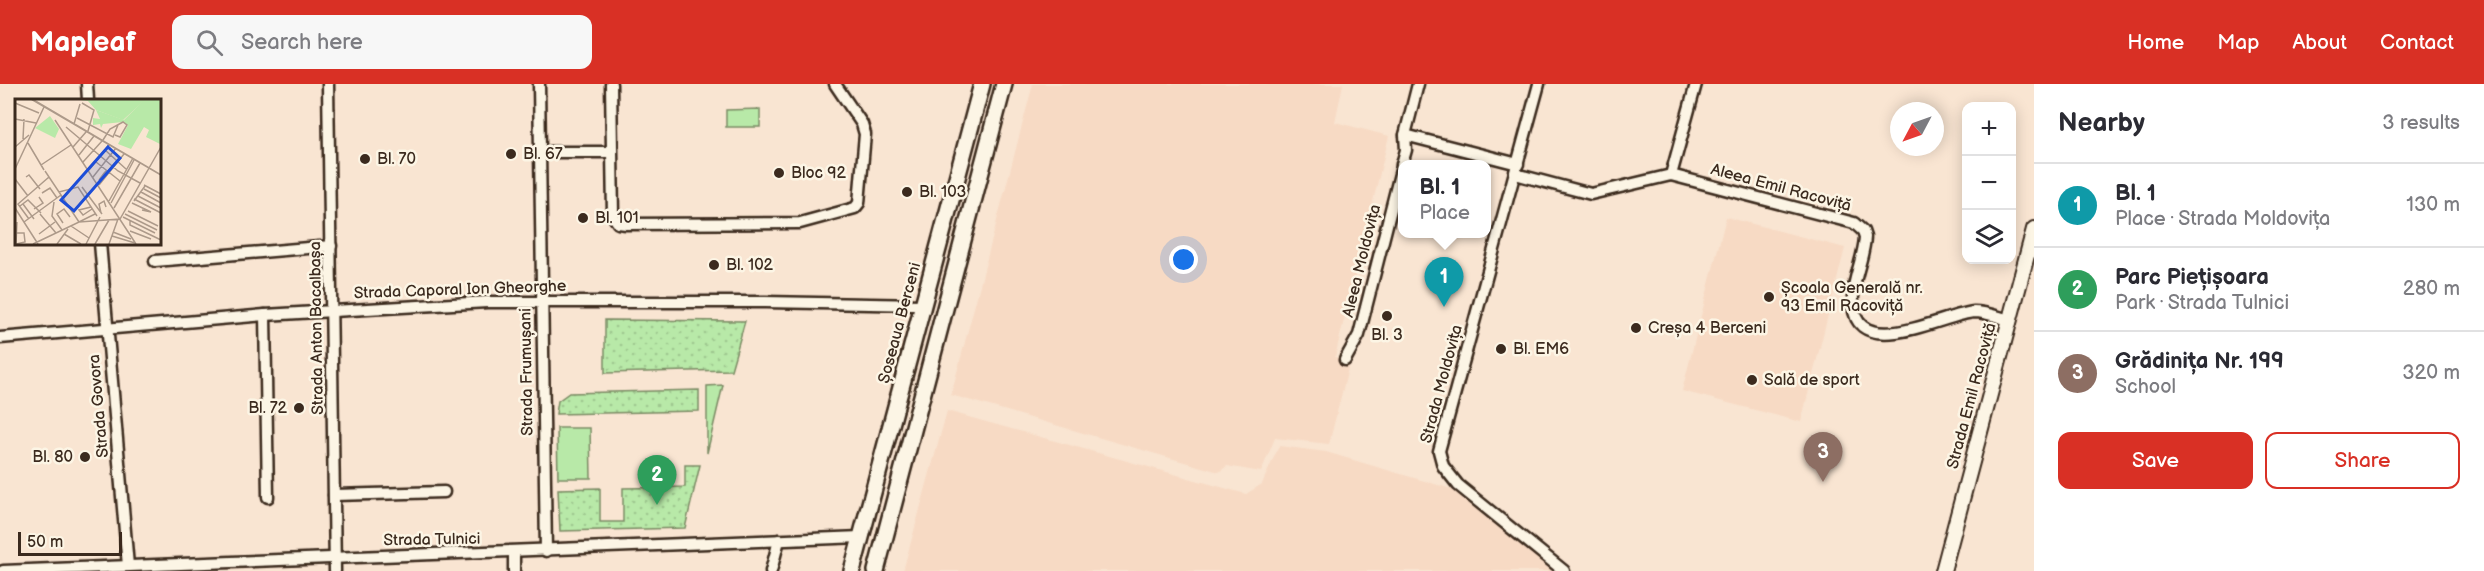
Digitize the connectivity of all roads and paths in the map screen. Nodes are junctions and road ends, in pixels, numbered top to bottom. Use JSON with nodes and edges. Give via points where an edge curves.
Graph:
{"nodes":[{"id":1,"x":87,"y":84,"type":"edge"},
{"id":2,"x":328,"y":84,"type":"edge"},
{"id":3,"x":539,"y":84,"type":"edge"},
{"id":4,"x":611,"y":84,"type":"edge"},
{"id":5,"x":835,"y":84,"type":"edge"},
{"id":6,"x":982,"y":84,"type":"edge"},
{"id":7,"x":1004,"y":84,"type":"edge"},
{"id":8,"x":1418,"y":84,"type":"edge"},
{"id":9,"x":1539,"y":84,"type":"edge"},
{"id":10,"x":1696,"y":84,"type":"edge"},
{"id":11,"x":88,"y":99,"type":"edge"},
{"id":12,"x":1405,"y":135,"type":"junction"},
{"id":13,"x":540,"y":152,"type":"junction"},
{"id":14,"x":611,"y":152,"type":"junction"},
{"id":15,"x":1403,"y":160,"type":"edge"},
{"id":16,"x":1487,"y":160,"type":"edge"},
{"id":17,"x":1491,"y":161,"type":"edge"},
{"id":18,"x":1516,"y":169,"type":"junction"},
{"id":19,"x":1671,"y":175,"type":"junction"},
{"id":20,"x":1398,"y":181,"type":"edge"},
{"id":21,"x":953,"y":192,"type":"junction"},
{"id":22,"x":974,"y":197,"type":"junction"},
{"id":23,"x":2033,"y":234,"type":"edge"},
{"id":24,"x":100,"y":244,"type":"edge"},
{"id":25,"x":331,"y":246,"type":"junction"},
{"id":26,"x":155,"y":261,"type":"dead end"},
{"id":27,"x":541,"y":301,"type":"junction"},
{"id":28,"x":923,"y":305,"type":"junction"},
{"id":29,"x":332,"y":310,"type":"junction"},
{"id":30,"x":265,"y":315,"type":"junction"},
{"id":31,"x":2010,"y":320,"type":"junction"},
{"id":32,"x":108,"y":328,"type":"junction"},
{"id":33,"x":0,"y":338,"type":"edge"},
{"id":34,"x":1345,"y":360,"type":"dead end"},
{"id":35,"x":444,"y":492,"type":"dead end"},
{"id":36,"x":334,"y":495,"type":"junction"},
{"id":37,"x":268,"y":497,"type":"dead end"},
{"id":38,"x":861,"y":537,"type":"junction"},
{"id":39,"x":779,"y":540,"type":"junction"},
{"id":40,"x":546,"y":551,"type":"junction"},
{"id":41,"x":514,"y":552,"type":"junction"},
{"id":42,"x":335,"y":557,"type":"junction"},
{"id":43,"x":128,"y":566,"type":"junction"},
{"id":44,"x":3,"y":571,"type":"edge"},
{"id":45,"x":335,"y":571,"type":"edge"},
{"id":46,"x":514,"y":571,"type":"edge"},
{"id":47,"x":771,"y":571,"type":"edge"},
{"id":48,"x":852,"y":571,"type":"edge"},
{"id":49,"x":876,"y":571,"type":"edge"},
{"id":50,"x":1564,"y":571,"type":"edge"},
{"id":51,"x":1942,"y":571,"type":"edge"}],
"edges":[{"from":1,"to":11,"type":"street"},
{"from":2,"to":25,"type":"street","name":"Strada Anton Bacalbașa"},
{"from":3,"to":13,"type":"street","name":"Strada Frumușani"},
{"from":4,"to":14,"type":"street"},
{"from":5,"to":14,"type":"street","via":[[865,134],[859,203],[855,208],[800,223],[621,224],[613,216]]},
{"from":6,"to":21,"type":"main road","name":"Șoseaua Berceni"},
{"from":7,"to":22,"type":"main road"},
{"from":8,"to":12,"type":"street","name":"Aleea Moldovița"},
{"from":9,"to":18,"type":"street","name":"Strada Moldovița"},
{"from":10,"to":19,"type":"street"},
{"from":12,"to":15,"type":"street","name":"Aleea Moldovița"},
{"from":12,"to":16,"type":"street","name":"Aleea Emil Racoviță"},
{"from":13,"to":14,"type":"street"},
{"from":13,"to":27,"type":"street","name":"Strada Frumușani"},
{"from":17,"to":18,"type":"street","name":"Aleea Emil Racoviță"},
{"from":18,"to":19,"type":"street","name":"Aleea Emil Racoviță","via":[[1591,194]]},
{"from":18,"to":50,"type":"street","name":"Strada Moldovița","via":[[1439,451],[1443,466],[1458,485]]},
{"from":19,"to":31,"type":"street","name":"Aleea Emil Racoviță","via":[[1859,226],[1865,244],[1852,304],[1859,321],[1873,331],[1899,332],[1974,312]]},
{"from":20,"to":34,"type":"street","name":"Aleea Moldovița","via":[[1359,336]]},
{"from":21,"to":22,"type":"main road"},
{"from":21,"to":28,"type":"main road","name":"Șoseaua Berceni"},
{"from":22,"to":49,"type":"main road"},
{"from":23,"to":31,"type":"street","name":"Strada Emil Racoviță"},
{"from":24,"to":32,"type":"street","name":"Strada Govora"},
{"from":25,"to":26,"type":"street"},
{"from":25,"to":29,"type":"street","name":"Strada Anton Bacalbașa"},
{"from":27,"to":28,"type":"street","name":"Strada Caporal Ion Gheorghe"},
{"from":27,"to":29,"type":"street","name":"Strada Caporal Ion Gheorghe"},
{"from":27,"to":40,"type":"street","name":"Strada Frumușani"},
{"from":28,"to":38,"type":"main road","name":"Șoseaua Berceni"},
{"from":29,"to":30,"type":"street","name":"Strada Caporal Ion Gheorghe"},
{"from":29,"to":36,"type":"street","name":"Strada Anton Bacalbașa"},
{"from":30,"to":32,"type":"street","name":"Strada Caporal Ion Gheorghe"},
{"from":30,"to":37,"type":"street"},
{"from":31,"to":51,"type":"street","name":"Strada Emil Racoviță"},
{"from":32,"to":33,"type":"street","name":"Strada Caporal Ion Gheorghe"},
{"from":32,"to":43,"type":"street","name":"Strada Govora"},
{"from":35,"to":36,"type":"street"},
{"from":36,"to":42,"type":"street","name":"Strada Anton Bacalbașa"},
{"from":38,"to":39,"type":"street","name":"Strada Tulnici"},
{"from":38,"to":48,"type":"main road","name":"Șoseaua Berceni"},
{"from":39,"to":40,"type":"street","name":"Strada Tulnici"},
{"from":39,"to":47,"type":"street"},
{"from":40,"to":41,"type":"street","name":"Strada Tulnici"},
{"from":41,"to":42,"type":"street","name":"Strada Tulnici"},
{"from":41,"to":46,"type":"street"},
{"from":42,"to":43,"type":"street","name":"Strada Tulnici"},
{"from":42,"to":45,"type":"street","name":"Strada Anton Bacalbașa"},
{"from":43,"to":44,"type":"street","name":"Strada Tulnici"}]}
